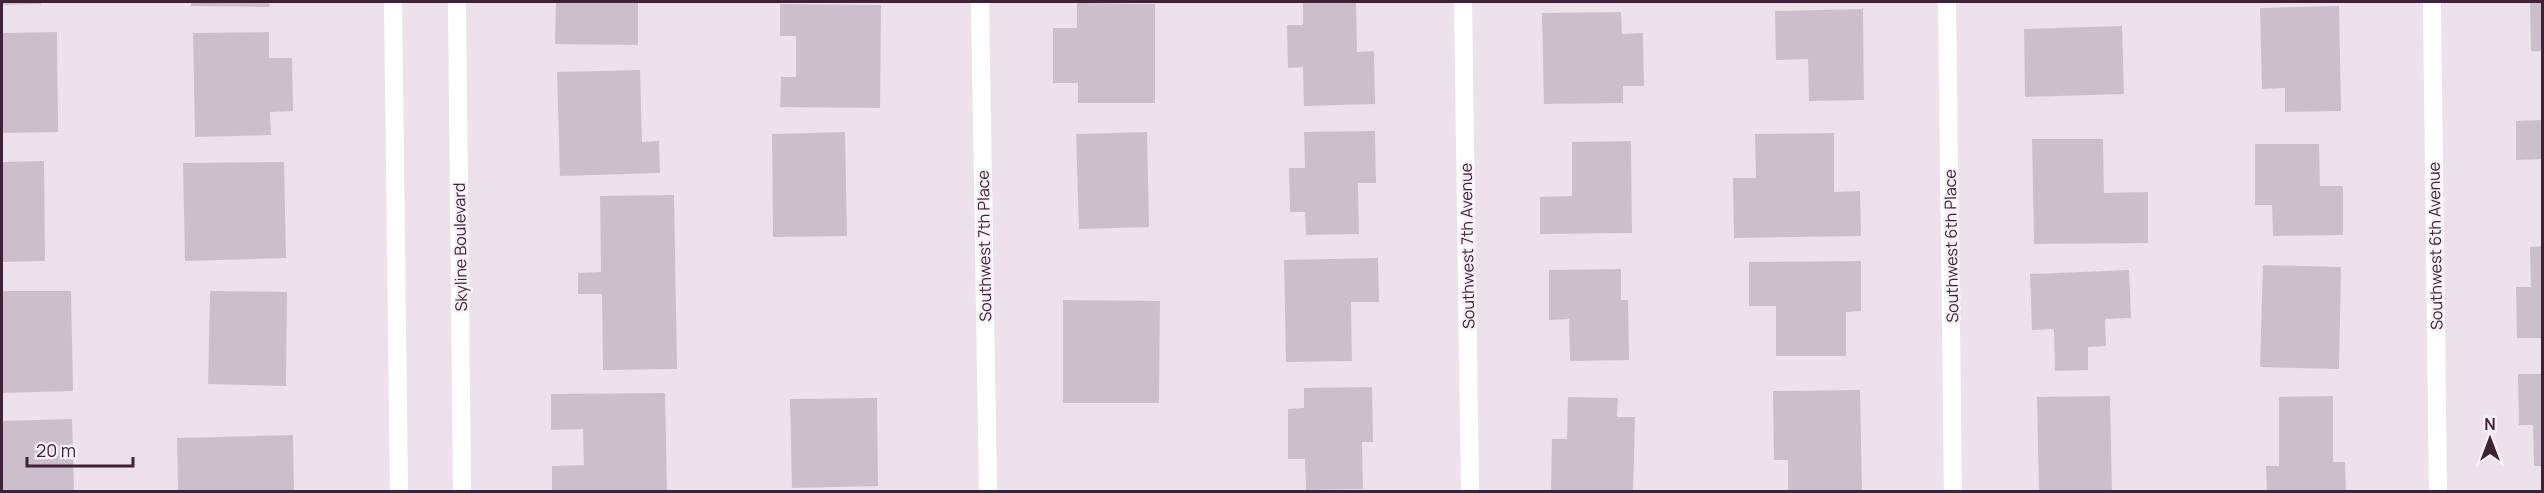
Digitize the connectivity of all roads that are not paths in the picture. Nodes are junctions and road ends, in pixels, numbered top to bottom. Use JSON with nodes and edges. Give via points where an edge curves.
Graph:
{"nodes":[{"id":1,"x":393,"y":2,"type":"edge"},
{"id":2,"x":457,"y":2,"type":"edge"},
{"id":3,"x":980,"y":2,"type":"edge"},
{"id":4,"x":1462,"y":2,"type":"edge"},
{"id":5,"x":1947,"y":2,"type":"edge"},
{"id":6,"x":2432,"y":2,"type":"edge"},
{"id":7,"x":399,"y":492,"type":"edge"},
{"id":8,"x":462,"y":492,"type":"edge"},
{"id":9,"x":988,"y":492,"type":"edge"},
{"id":10,"x":1470,"y":492,"type":"edge"},
{"id":11,"x":1953,"y":492,"type":"edge"},
{"id":12,"x":2438,"y":492,"type":"edge"}],
"edges":[{"from":1,"to":7,"type":"street"},
{"from":2,"to":8,"type":"street","name":"Skyline Boulevard"},
{"from":3,"to":9,"type":"street","name":"Southwest 7th Place"},
{"from":4,"to":10,"type":"street","name":"Southwest 7th Avenue"},
{"from":5,"to":11,"type":"street","name":"Southwest 6th Place"},
{"from":6,"to":12,"type":"street","name":"Southwest 6th Avenue"}]}
